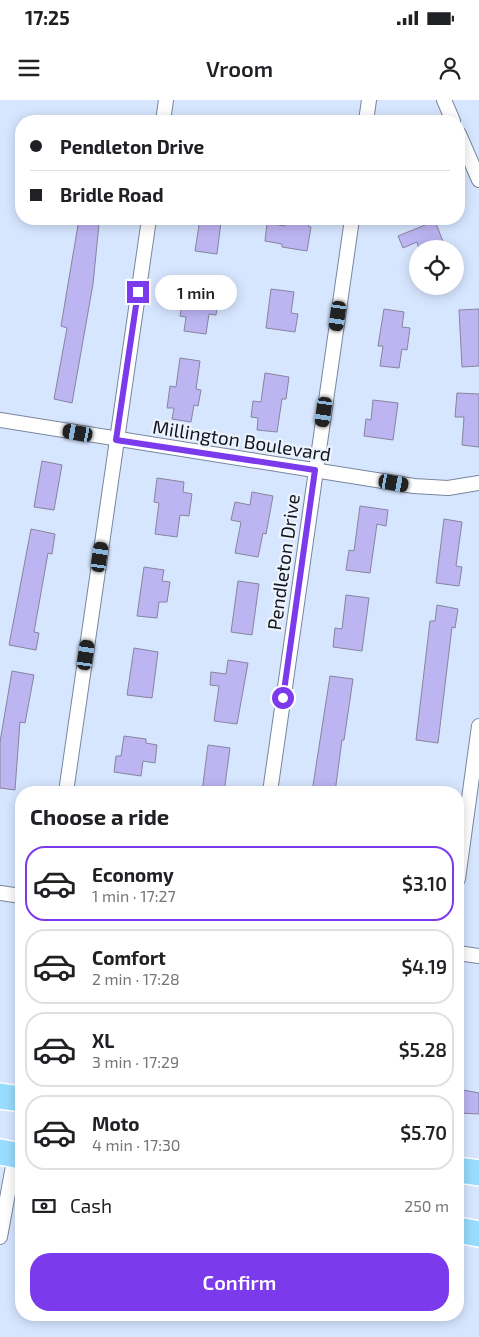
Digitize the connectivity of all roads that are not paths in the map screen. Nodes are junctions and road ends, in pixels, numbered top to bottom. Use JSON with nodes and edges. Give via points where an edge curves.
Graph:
{"nodes":[{"id":1,"x":166,"y":100,"type":"edge"},
{"id":2,"x":369,"y":100,"type":"edge"},
{"id":3,"x":444,"y":100,"type":"edge"},
{"id":4,"x":164,"y":115,"type":"edge"},
{"id":5,"x":367,"y":115,"type":"edge"},
{"id":6,"x":450,"y":115,"type":"edge"},
{"id":7,"x":465,"y":148,"type":"edge"},
{"id":8,"x":479,"y":180,"type":"edge"},
{"id":9,"x":148,"y":225,"type":"edge"},
{"id":10,"x":351,"y":225,"type":"edge"},
{"id":11,"x":0,"y":420,"type":"edge"},
{"id":12,"x":116,"y":440,"type":"junction"},
{"id":13,"x":315,"y":470,"type":"junction"},
{"id":14,"x":479,"y":483,"type":"edge"},
{"id":15,"x":479,"y":726,"type":"edge"},
{"id":16,"x":67,"y":786,"type":"edge"},
{"id":17,"x":271,"y":786,"type":"edge"},
{"id":18,"x":464,"y":835,"type":"edge"},
{"id":19,"x":0,"y":893,"type":"edge"},
{"id":20,"x":15,"y":895,"type":"edge"},
{"id":21,"x":464,"y":954,"type":"edge"},
{"id":22,"x":479,"y":956,"type":"edge"},
{"id":23,"x":0,"y":1096,"type":"edge"},
{"id":24,"x":15,"y":1098,"type":"edge"},
{"id":25,"x":12,"y":1154,"type":"edge"},
{"id":26,"x":464,"y":1171,"type":"edge"},
{"id":27,"x":479,"y":1174,"type":"edge"},
{"id":28,"x":464,"y":1231,"type":"edge"},
{"id":29,"x":479,"y":1234,"type":"edge"},
{"id":30,"x":0,"y":1237,"type":"edge"}],
"edges":[{"from":1,"to":4,"type":"street"},
{"from":2,"to":5,"type":"street"},
{"from":3,"to":6,"type":"street"},
{"from":7,"to":8,"type":"street"},
{"from":9,"to":12,"type":"street"},
{"from":10,"to":13,"type":"street","name":"Pendleton Drive"},
{"from":11,"to":12,"type":"street","name":"Millington Boulevard"},
{"from":12,"to":13,"type":"street","name":"Millington Boulevard"},
{"from":12,"to":16,"type":"street"},
{"from":13,"to":14,"type":"street","name":"Millington Boulevard","via":[[431,488]]},
{"from":13,"to":17,"type":"street","name":"Pendleton Drive"},
{"from":15,"to":18,"type":"street"},
{"from":19,"to":20,"type":"street"},
{"from":21,"to":22,"type":"street"},
{"from":23,"to":24,"type":"highway"},
{"from":25,"to":30,"type":"street"},
{"from":26,"to":27,"type":"highway"},
{"from":28,"to":29,"type":"highway"}]}
